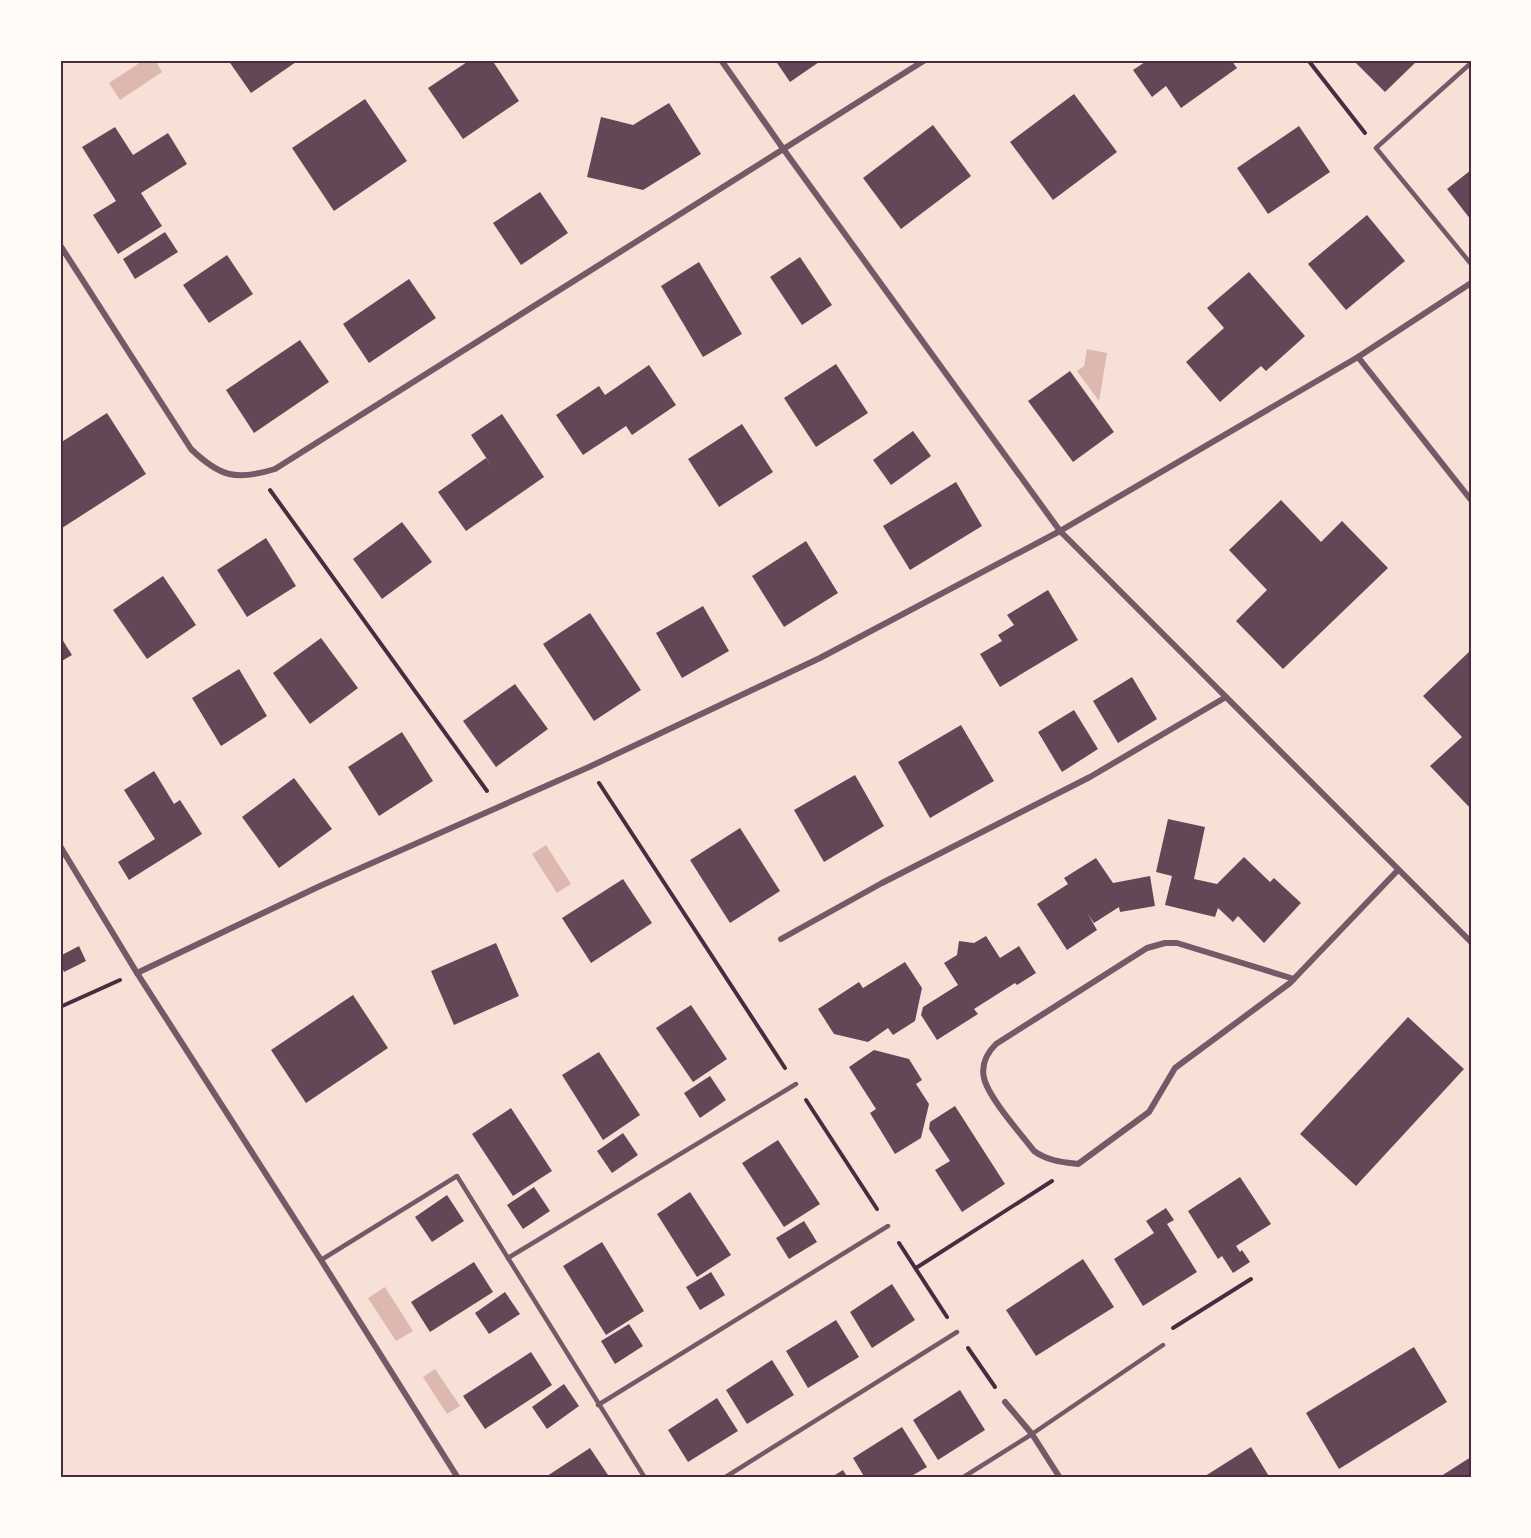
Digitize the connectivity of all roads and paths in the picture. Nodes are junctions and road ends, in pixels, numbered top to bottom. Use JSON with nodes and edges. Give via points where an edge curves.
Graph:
{"nodes":[{"id":1,"x":720,"y":60,"type":"edge"},
{"id":2,"x":926,"y":60,"type":"edge"},
{"id":3,"x":1308,"y":60,"type":"edge"},
{"id":4,"x":1471,"y":63,"type":"edge"},
{"id":5,"x":1376,"y":148,"type":"junction"},
{"id":6,"x":784,"y":150,"type":"junction"},
{"id":7,"x":60,"y":245,"type":"edge"},
{"id":8,"x":1471,"y":264,"type":"edge"},
{"id":9,"x":1471,"y":283,"type":"edge"},
{"id":10,"x":1358,"y":357,"type":"junction"},
{"id":11,"x":259,"y":474,"type":"junction"},
{"id":12,"x":1471,"y":500,"type":"edge"},
{"id":13,"x":1060,"y":531,"type":"junction"},
{"id":14,"x":1226,"y":697,"type":"junction"},
{"id":15,"x":498,"y":806,"type":"junction"},
{"id":16,"x":60,"y":846,"type":"edge"},
{"id":17,"x":1398,"y":870,"type":"junction"},
{"id":18,"x":782,"y":939,"type":"dead end"},
{"id":19,"x":1471,"y":942,"type":"edge"},
{"id":20,"x":137,"y":973,"type":"junction"},
{"id":21,"x":1294,"y":979,"type":"junction"},
{"id":22,"x":60,"y":1006,"type":"edge"},
{"id":23,"x":796,"y":1084,"type":"dead end"},
{"id":24,"x":1055,"y":1179,"type":"dead end"},
{"id":25,"x":888,"y":1226,"type":"dead end"},
{"id":26,"x":508,"y":1258,"type":"junction"},
{"id":27,"x":321,"y":1260,"type":"junction"},
{"id":28,"x":916,"y":1268,"type":"dead end"},
{"id":29,"x":1251,"y":1279,"type":"dead end"},
{"id":30,"x":957,"y":1332,"type":"dead end"},
{"id":31,"x":1163,"y":1345,"type":"joint"},
{"id":32,"x":1005,"y":1402,"type":"dead end"},
{"id":33,"x":598,"y":1405,"type":"junction"},
{"id":34,"x":1032,"y":1434,"type":"junction"},
{"id":35,"x":458,"y":1478,"type":"edge"},
{"id":36,"x":645,"y":1478,"type":"edge"},
{"id":37,"x":724,"y":1478,"type":"edge"},
{"id":38,"x":962,"y":1478,"type":"edge"},
{"id":39,"x":1060,"y":1478,"type":"edge"}],
"edges":[{"from":1,"to":6,"type":"street"},
{"from":2,"to":6,"type":"street"},
{"from":3,"to":5,"type":"path"},
{"from":4,"to":5,"type":"lane"},
{"from":5,"to":8,"type":"lane"},
{"from":6,"to":11,"type":"street","via":[[275,469]]},
{"from":6,"to":13,"type":"street"},
{"from":7,"to":11,"type":"street","via":[[191,449],[225,474]]},
{"from":9,"to":10,"type":"street"},
{"from":10,"to":12,"type":"street"},
{"from":10,"to":13,"type":"street"},
{"from":11,"to":15,"type":"path"},
{"from":13,"to":14,"type":"street"},
{"from":13,"to":15,"type":"street","via":[[820,658]]},
{"from":14,"to":17,"type":"street"},
{"from":14,"to":18,"type":"street","via":[[1090,777],[882,883]]},
{"from":15,"to":20,"type":"street"},
{"from":16,"to":20,"type":"street"},
{"from":17,"to":19,"type":"street"},
{"from":17,"to":21,"type":"street"},
{"from":20,"to":22,"type":"path"},
{"from":20,"to":27,"type":"street"},
{"from":21,"to":21,"type":"street","via":[[1175,1068],[1149,1112],[1078,1164],[1056,1161],[1034,1151],[983,1077],[984,1062],[996,1044],[1147,948],[1177,943]]},
{"from":23,"to":26,"type":"lane"},
{"from":24,"to":28,"type":"path"},
{"from":25,"to":33,"type":"lane"},
{"from":26,"to":27,"type":"lane","via":[[457,1176]]},
{"from":26,"to":33,"type":"lane"},
{"from":27,"to":35,"type":"street"},
{"from":29,"to":31,"type":"path","via":[[1172,1329]]},
{"from":30,"to":37,"type":"lane"},
{"from":31,"to":34,"type":"lane"},
{"from":32,"to":34,"type":"street"},
{"from":33,"to":36,"type":"lane"},
{"from":34,"to":38,"type":"lane"},
{"from":34,"to":39,"type":"street"}]}
